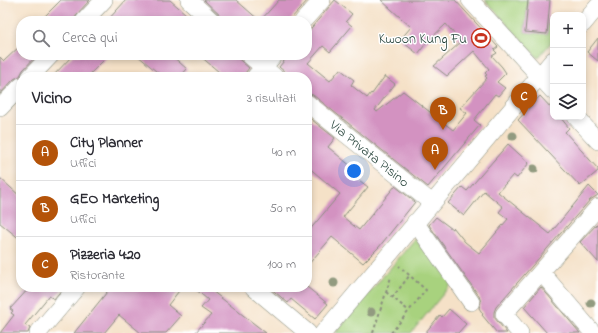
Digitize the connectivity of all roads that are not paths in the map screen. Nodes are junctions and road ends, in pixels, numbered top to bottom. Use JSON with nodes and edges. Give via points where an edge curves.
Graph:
{"nodes":[{"id":1,"x":104,"y":0,"type":"edge"},
{"id":2,"x":189,"y":0,"type":"edge"},
{"id":3,"x":322,"y":0,"type":"edge"},
{"id":4,"x":470,"y":0,"type":"edge"},
{"id":5,"x":598,"y":6,"type":"edge"},
{"id":6,"x":89,"y":16,"type":"edge"},
{"id":7,"x":207,"y":16,"type":"edge"},
{"id":8,"x":308,"y":16,"type":"edge"},
{"id":9,"x":586,"y":20,"type":"edge"},
{"id":10,"x":46,"y":60,"type":"edge"},
{"id":11,"x":253,"y":60,"type":"edge"},
{"id":12,"x":271,"y":60,"type":"edge"},
{"id":13,"x":550,"y":63,"type":"edge"},
{"id":14,"x":35,"y":72,"type":"edge"},
{"id":15,"x":262,"y":72,"type":"edge"},
{"id":16,"x":265,"y":72,"type":"edge"},
{"id":17,"x":539,"y":76,"type":"junction"},
{"id":18,"x":550,"y":89,"type":"edge"},
{"id":19,"x":16,"y":91,"type":"edge"},
{"id":20,"x":312,"y":107,"type":"edge"},
{"id":21,"x":0,"y":108,"type":"edge"},
{"id":22,"x":579,"y":120,"type":"edge"},
{"id":23,"x":598,"y":141,"type":"edge"},
{"id":24,"x":432,"y":203,"type":"junction"},
{"id":25,"x":598,"y":207,"type":"edge"},
{"id":26,"x":415,"y":222,"type":"junction"},
{"id":27,"x":541,"y":272,"type":"junction"},
{"id":28,"x":73,"y":292,"type":"edge"},
{"id":29,"x":259,"y":292,"type":"edge"},
{"id":30,"x":471,"y":302,"type":"dead end"},
{"id":31,"x":38,"y":333,"type":"edge"},
{"id":32,"x":308,"y":333,"type":"edge"},
{"id":33,"x":323,"y":333,"type":"edge"},
{"id":34,"x":520,"y":333,"type":"edge"},
{"id":35,"x":594,"y":333,"type":"edge"}],
"edges":[{"from":1,"to":6,"type":"street"},
{"from":2,"to":7,"type":"street"},
{"from":3,"to":8,"type":"street"},
{"from":4,"to":17,"type":"street"},
{"from":5,"to":9,"type":"street"},
{"from":10,"to":14,"type":"street"},
{"from":11,"to":15,"type":"street"},
{"from":12,"to":16,"type":"street"},
{"from":13,"to":17,"type":"street"},
{"from":17,"to":18,"type":"street"},
{"from":17,"to":24,"type":"street"},
{"from":19,"to":21,"type":"street"},
{"from":20,"to":24,"type":"street","name":"Via Privata Pisino"},
{"from":22,"to":23,"type":"street"},
{"from":24,"to":26,"type":"street"},
{"from":25,"to":27,"type":"street"},
{"from":26,"to":30,"type":"street"},
{"from":26,"to":33,"type":"street"},
{"from":27,"to":34,"type":"street","via":[[504,314]]},
{"from":27,"to":35,"type":"street"},
{"from":28,"to":31,"type":"street"},
{"from":29,"to":32,"type":"street"}]}
